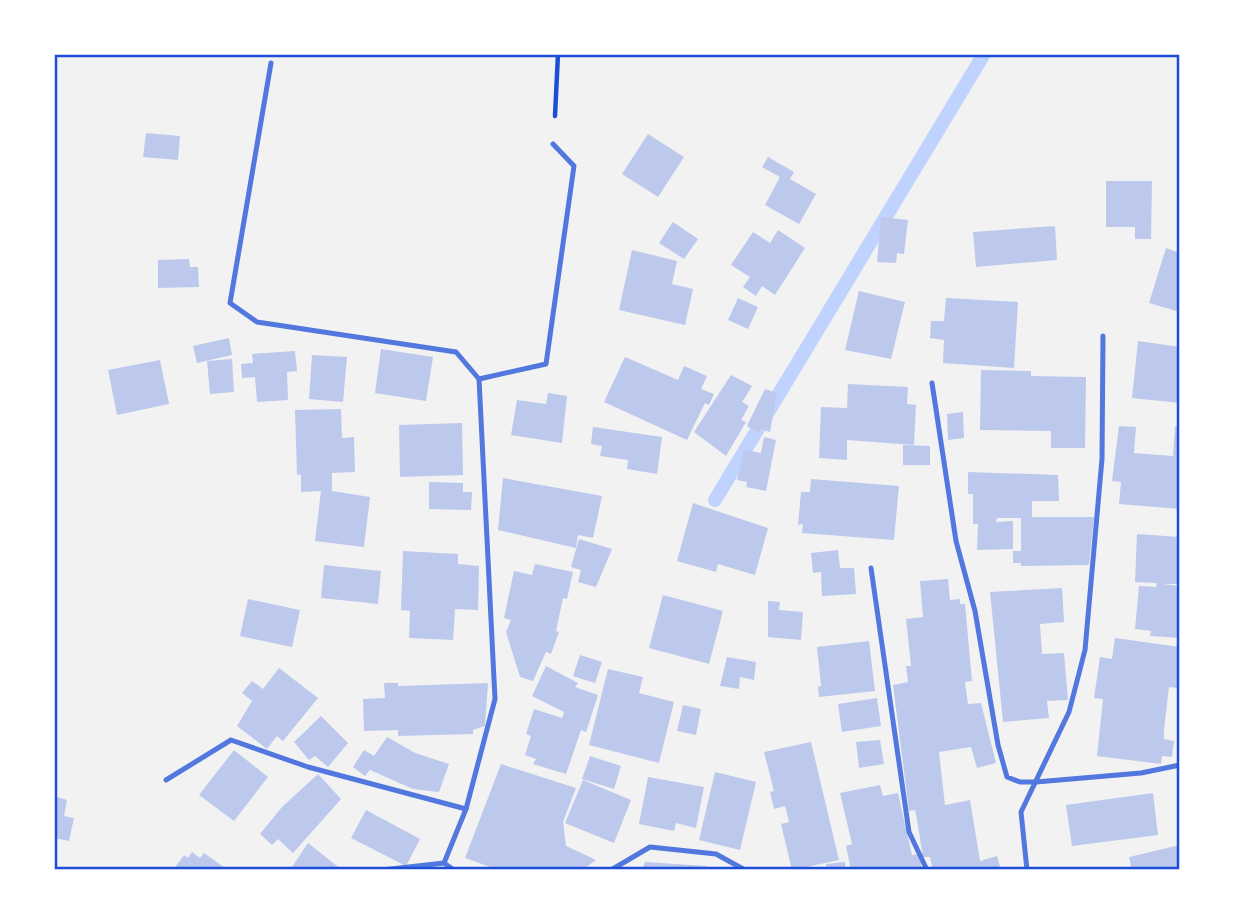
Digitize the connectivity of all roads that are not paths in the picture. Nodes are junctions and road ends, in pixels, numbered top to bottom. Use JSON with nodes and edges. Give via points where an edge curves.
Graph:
{"nodes":[{"id":1,"x":271,"y":63,"type":"dead end"},
{"id":2,"x":553,"y":144,"type":"road end"},
{"id":3,"x":1103,"y":336,"type":"dead end"},
{"id":4,"x":478,"y":379,"type":"junction"},
{"id":5,"x":932,"y":383,"type":"dead end"},
{"id":6,"x":871,"y":568,"type":"dead end"},
{"id":7,"x":1180,"y":765,"type":"edge"},
{"id":8,"x":166,"y":779,"type":"dead end"},
{"id":9,"x":1036,"y":782,"type":"junction"},
{"id":10,"x":467,"y":809,"type":"junction"},
{"id":11,"x":444,"y":863,"type":"junction"},
{"id":12,"x":382,"y":870,"type":"edge"},
{"id":13,"x":454,"y":870,"type":"edge"},
{"id":14,"x":611,"y":870,"type":"edge"},
{"id":15,"x":745,"y":870,"type":"edge"},
{"id":16,"x":927,"y":870,"type":"edge"},
{"id":17,"x":1027,"y":870,"type":"edge"}],
"edges":[{"from":1,"to":4,"type":"lane","via":[[230,303],[257,322],[456,352]]},
{"from":2,"to":4,"type":"lane","via":[[574,166],[546,364]]},
{"from":3,"to":9,"type":"lane","via":[[1102,459],[1085,650],[1069,712]]},
{"from":4,"to":10,"type":"lane","via":[[495,699]]},
{"from":5,"to":9,"type":"lane","via":[[956,541],[975,611],[998,746],[1007,777]]},
{"from":6,"to":16,"type":"lane","via":[[908,832]]},
{"from":7,"to":9,"type":"lane"},
{"from":8,"to":10,"type":"lane","via":[[231,740],[309,767]]},
{"from":9,"to":17,"type":"lane","via":[[1021,812]]},
{"from":10,"to":11,"type":"lane"},
{"from":11,"to":12,"type":"lane"},
{"from":11,"to":13,"type":"lane"},
{"from":14,"to":15,"type":"lane","via":[[650,847],[716,853]]}]}
